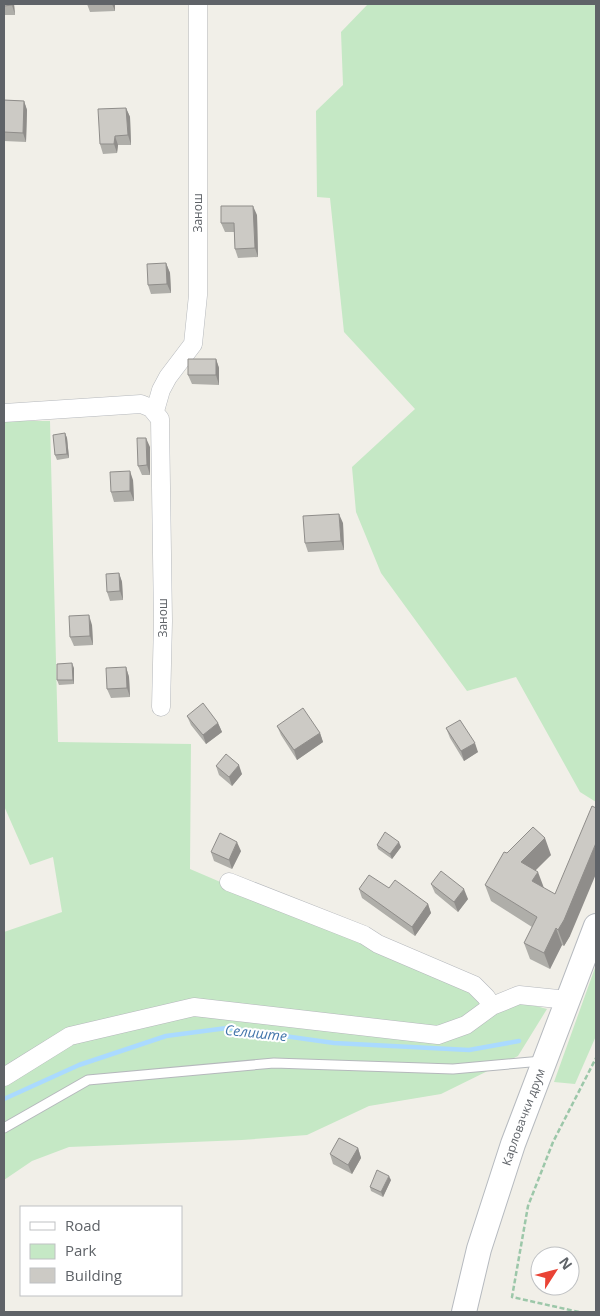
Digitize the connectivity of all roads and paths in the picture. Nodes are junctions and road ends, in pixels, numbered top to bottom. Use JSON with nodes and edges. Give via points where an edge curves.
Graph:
{"nodes":[{"id":1,"x":198,"y":4,"type":"edge"},
{"id":2,"x":154,"y":411,"type":"junction"},
{"id":3,"x":4,"y":414,"type":"edge"},
{"id":4,"x":161,"y":707,"type":"dead end"},
{"id":5,"x":229,"y":882,"type":"dead end"},
{"id":6,"x":596,"y":926,"type":"edge"},
{"id":7,"x":568,"y":1000,"type":"junction"},
{"id":8,"x":492,"y":1006,"type":"junction"},
{"id":9,"x":596,"y":1058,"type":"edge"},
{"id":10,"x":545,"y":1061,"type":"junction"},
{"id":11,"x":4,"y":1077,"type":"edge"},
{"id":12,"x":4,"y":1128,"type":"edge"},
{"id":13,"x":464,"y":1312,"type":"edge"},
{"id":14,"x":579,"y":1312,"type":"edge"}],
"edges":[{"from":1,"to":2,"type":"street","name":"Занош","via":[[198,295],[193,344],[161,390]]},
{"from":2,"to":3,"type":"street","via":[[133,404]]},
{"from":2,"to":4,"type":"street","name":"Занош","via":[[161,429]]},
{"from":5,"to":8,"type":"street","via":[[364,935],[474,985]]},
{"from":6,"to":7,"type":"main road","name":"Карловачки друм"},
{"from":7,"to":8,"type":"street","via":[[519,994]]},
{"from":7,"to":10,"type":"main road","name":"Карловачки друм"},
{"from":8,"to":11,"type":"street","via":[[466,1025],[438,1035],[194,1007],[70,1036]]},
{"from":9,"to":14,"type":"path","via":[[554,1142],[528,1206],[512,1297]]},
{"from":10,"to":12,"type":"lane","via":[[453,1069],[274,1063],[88,1080]]},
{"from":10,"to":13,"type":"main road","name":"Карловачки друм","via":[[491,1210]]}]}
